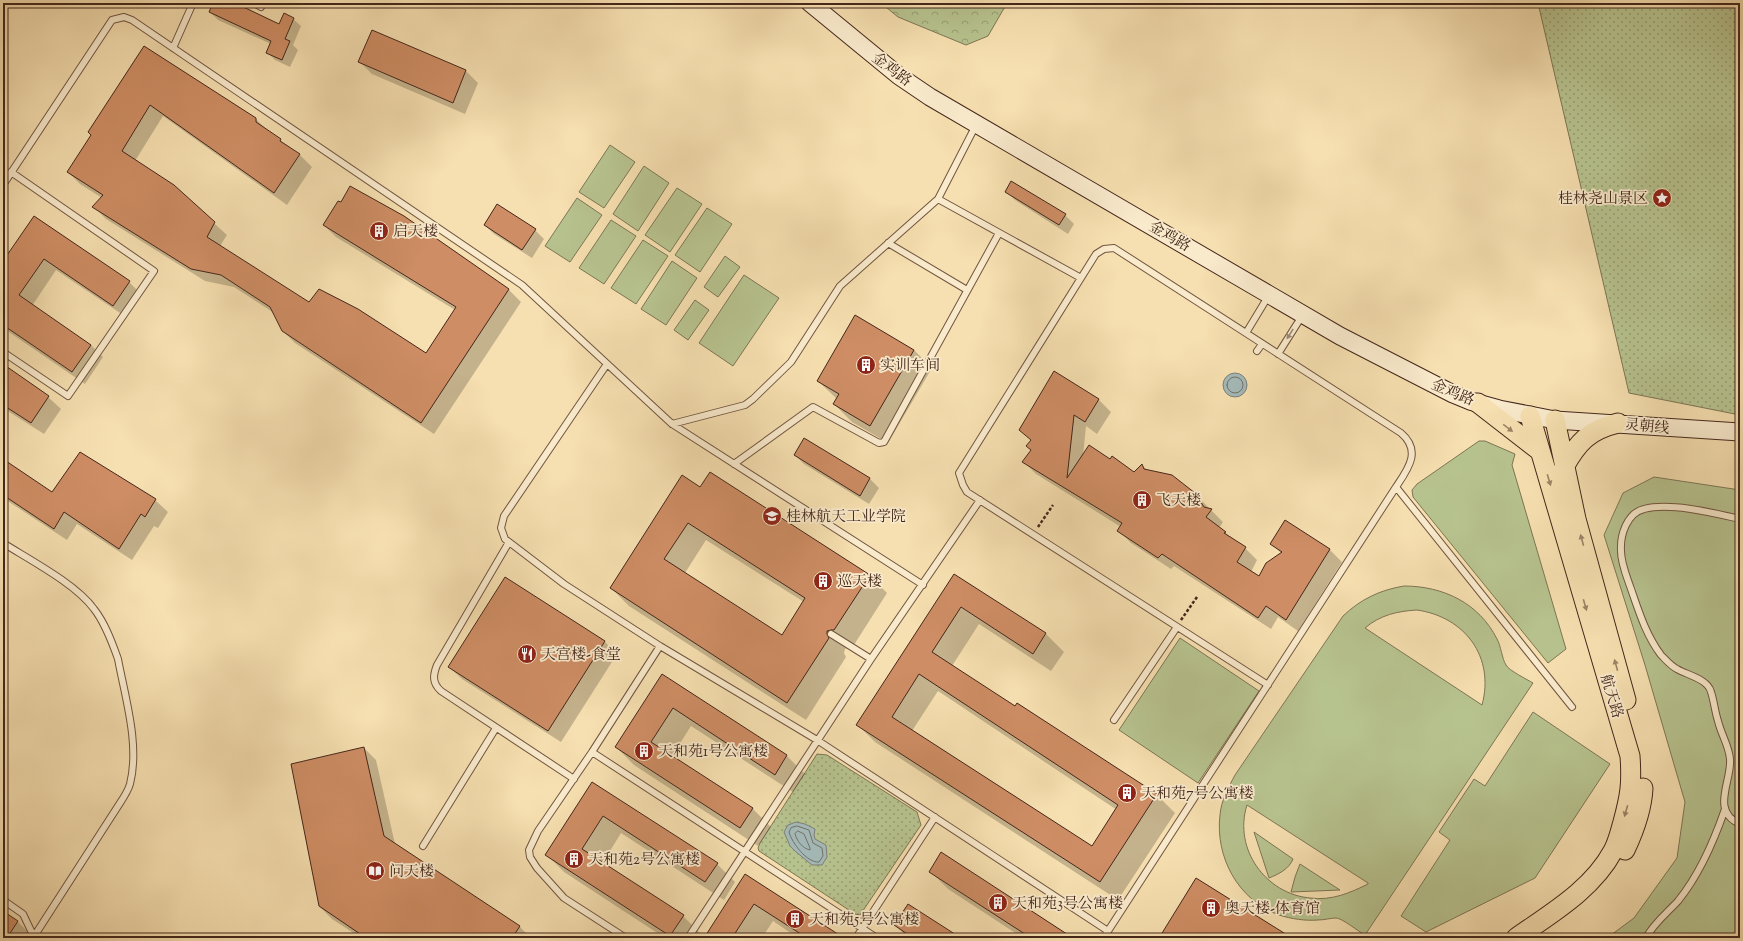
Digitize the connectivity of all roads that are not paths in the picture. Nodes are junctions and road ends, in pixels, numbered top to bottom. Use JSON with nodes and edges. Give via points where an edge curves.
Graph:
{"nodes":[{"id":1,"x":193,"y":3,"type":"edge"},
{"id":2,"x":254,"y":3,"type":"edge"},
{"id":3,"x":810,"y":3,"type":"edge"},
{"id":4,"x":262,"y":6,"type":"dead end"},
{"id":5,"x":173,"y":48,"type":"junction"},
{"id":6,"x":976,"y":124,"type":"junction"},
{"id":7,"x":11,"y":172,"type":"junction"},
{"id":8,"x":3,"y":185,"type":"edge"},
{"id":9,"x":938,"y":199,"type":"junction"},
{"id":10,"x":999,"y":232,"type":"junction"},
{"id":11,"x":888,"y":243,"type":"junction"},
{"id":12,"x":1081,"y":278,"type":"junction"},
{"id":13,"x":967,"y":290,"type":"junction"},
{"id":14,"x":1269,"y":294,"type":"junction"},
{"id":15,"x":1303,"y":315,"type":"junction"},
{"id":16,"x":1246,"y":333,"type":"junction"},
{"id":17,"x":1262,"y":344,"type":"junction"},
{"id":18,"x":1257,"y":351,"type":"dead end"},
{"id":19,"x":3,"y":352,"type":"edge"},
{"id":20,"x":1278,"y":354,"type":"junction"},
{"id":21,"x":607,"y":364,"type":"junction"},
{"id":22,"x":1478,"y":403,"type":"junction"},
{"id":23,"x":1530,"y":416,"type":"junction"},
{"id":24,"x":1554,"y":420,"type":"junction"},
{"id":25,"x":1618,"y":423,"type":"junction"},
{"id":26,"x":672,"y":424,"type":"junction"},
{"id":27,"x":1740,"y":432,"type":"edge"},
{"id":28,"x":1540,"y":451,"type":"junction"},
{"id":29,"x":734,"y":464,"type":"junction"},
{"id":30,"x":1564,"y":467,"type":"junction"},
{"id":31,"x":1396,"y":487,"type":"junction"},
{"id":32,"x":980,"y":500,"type":"junction"},
{"id":33,"x":1740,"y":519,"type":"edge"},
{"id":34,"x":509,"y":542,"type":"junction"},
{"id":35,"x":3,"y":543,"type":"edge"},
{"id":36,"x":922,"y":585,"type":"junction"},
{"id":37,"x":1176,"y":627,"type":"junction"},
{"id":38,"x":831,"y":634,"type":"dead end"},
{"id":39,"x":660,"y":646,"type":"junction"},
{"id":40,"x":870,"y":659,"type":"junction"},
{"id":41,"x":1268,"y":685,"type":"junction"},
{"id":42,"x":1572,"y":708,"type":"dead end"},
{"id":43,"x":1114,"y":720,"type":"dead end"},
{"id":44,"x":496,"y":728,"type":"junction"},
{"id":45,"x":817,"y":740,"type":"junction"},
{"id":46,"x":592,"y":752,"type":"junction"},
{"id":47,"x":574,"y":779,"type":"junction"},
{"id":48,"x":1725,"y":809,"type":"junction"},
{"id":49,"x":935,"y":817,"type":"junction"},
{"id":50,"x":1740,"y":824,"type":"edge"},
{"id":51,"x":423,"y":846,"type":"dead end"},
{"id":52,"x":745,"y":852,"type":"junction"},
{"id":53,"x":3,"y":900,"type":"edge"},
{"id":54,"x":863,"y":929,"type":"junction"},
{"id":55,"x":1108,"y":930,"type":"junction"},
{"id":56,"x":34,"y":938,"type":"edge"},
{"id":57,"x":626,"y":938,"type":"edge"},
{"id":58,"x":688,"y":938,"type":"edge"},
{"id":59,"x":856,"y":938,"type":"edge"},
{"id":60,"x":877,"y":938,"type":"edge"},
{"id":61,"x":1104,"y":938,"type":"edge"},
{"id":62,"x":1516,"y":938,"type":"edge"},
{"id":63,"x":1535,"y":938,"type":"edge"},
{"id":64,"x":1646,"y":938,"type":"edge"}],
"edges":[{"from":1,"to":5,"type":"lane"},
{"from":2,"to":4,"type":"lane"},
{"from":3,"to":6,"type":"main road","name":"金鸡路","via":[[899,76]]},
{"from":5,"to":7,"type":"lane","via":[[132,20],[124,17],[112,20]]},
{"from":5,"to":21,"type":"lane","via":[[522,285]]},
{"from":6,"to":9,"type":"lane"},
{"from":6,"to":14,"type":"main road","name":"金鸡路"},
{"from":7,"to":8,"type":"lane"},
{"from":7,"to":19,"type":"lane","via":[[154,271],[68,396]]},
{"from":9,"to":10,"type":"lane"},
{"from":9,"to":11,"type":"lane"},
{"from":10,"to":12,"type":"lane"},
{"from":10,"to":13,"type":"lane"},
{"from":11,"to":13,"type":"lane"},
{"from":11,"to":26,"type":"lane","via":[[840,286],[791,362],[754,399],[744,405]]},
{"from":12,"to":16,"type":"lane","via":[[1099,251],[1114,248]]},
{"from":12,"to":32,"type":"lane","via":[[959,473],[967,492]]},
{"from":13,"to":29,"type":"lane","via":[[884,442],[879,443],[813,407]]},
{"from":14,"to":15,"type":"main road","name":"金鸡路"},
{"from":14,"to":16,"type":"lane"},
{"from":15,"to":20,"type":"lane","one_way":true},
{"from":15,"to":22,"type":"main road","name":"金鸡路","via":[[1444,390]]},
{"from":16,"to":17,"type":"lane"},
{"from":17,"to":18,"type":"lane"},
{"from":17,"to":20,"type":"lane"},
{"from":20,"to":31,"type":"lane","via":[[1404,436],[1411,447],[1412,459]]},
{"from":21,"to":26,"type":"lane"},
{"from":21,"to":34,"type":"lane","via":[[504,516],[501,528]]},
{"from":22,"to":23,"type":"main road","name":"金鸡路"},
{"from":22,"to":28,"type":"main road","one_way":true},
{"from":23,"to":24,"type":"main road","name":"金鸡路"},
{"from":23,"to":28,"type":"main road","name":"航天路"},
{"from":24,"to":25,"type":"main road","name":"灵朝线"},
{"from":24,"to":30,"type":"main road","name":"航天路"},
{"from":25,"to":27,"type":"main road","name":"灵朝线"},
{"from":25,"to":30,"type":"main road","via":[[1596,430],[1586,437],[1576,447]]},
{"from":26,"to":29,"type":"lane"},
{"from":28,"to":62,"type":"main road","name":"航天路","one_way":true,"via":[[1630,756],[1631,778],[1630,795],[1618,837],[1603,866],[1579,892]]},
{"from":29,"to":36,"type":"lane"},
{"from":63,"to":30,"type":"main road","name":"航天路","one_way":true,"via":[[1592,896],[1606,879],[1624,853],[1642,800],[1642,771],[1637,741],[1576,520]]},
{"from":31,"to":41,"type":"lane"},
{"from":31,"to":42,"type":"lane"},
{"from":32,"to":36,"type":"lane"},
{"from":32,"to":37,"type":"lane"},
{"from":33,"to":48,"type":"lane","via":[[1713,512],[1671,507],[1643,509],[1632,516],[1625,527],[1621,552],[1623,566],[1649,637],[1673,666],[1704,682],[1711,691],[1730,759],[1723,798]]},
{"from":34,"to":39,"type":"lane","via":[[564,584]]},
{"from":34,"to":44,"type":"lane","via":[[437,665],[434,679],[441,691]]},
{"from":35,"to":56,"type":"lane","via":[[77,591],[95,610],[118,658],[134,757],[130,786]]},
{"from":36,"to":40,"type":"lane"},
{"from":37,"to":41,"type":"lane"},
{"from":37,"to":43,"type":"lane"},
{"from":38,"to":40,"type":"lane"},
{"from":39,"to":45,"type":"lane"},
{"from":39,"to":46,"type":"lane"},
{"from":40,"to":45,"type":"lane"},
{"from":41,"to":55,"type":"lane"},
{"from":44,"to":47,"type":"lane"},
{"from":44,"to":51,"type":"lane"},
{"from":45,"to":49,"type":"lane"},
{"from":45,"to":52,"type":"lane"},
{"from":46,"to":47,"type":"lane"},
{"from":46,"to":52,"type":"lane"},
{"from":47,"to":57,"type":"lane","via":[[532,841],[530,857],[564,898]]},
{"from":48,"to":50,"type":"lane","via":[[1731,819]]},
{"from":48,"to":64,"type":"lane","via":[[1698,872],[1678,901]]},
{"from":49,"to":54,"type":"lane"},
{"from":49,"to":55,"type":"lane"},
{"from":52,"to":54,"type":"lane"},
{"from":52,"to":58,"type":"lane"},
{"from":53,"to":56,"type":"lane","via":[[23,914]]},
{"from":54,"to":59,"type":"lane"},
{"from":54,"to":60,"type":"lane"},
{"from":55,"to":61,"type":"lane"}]}
